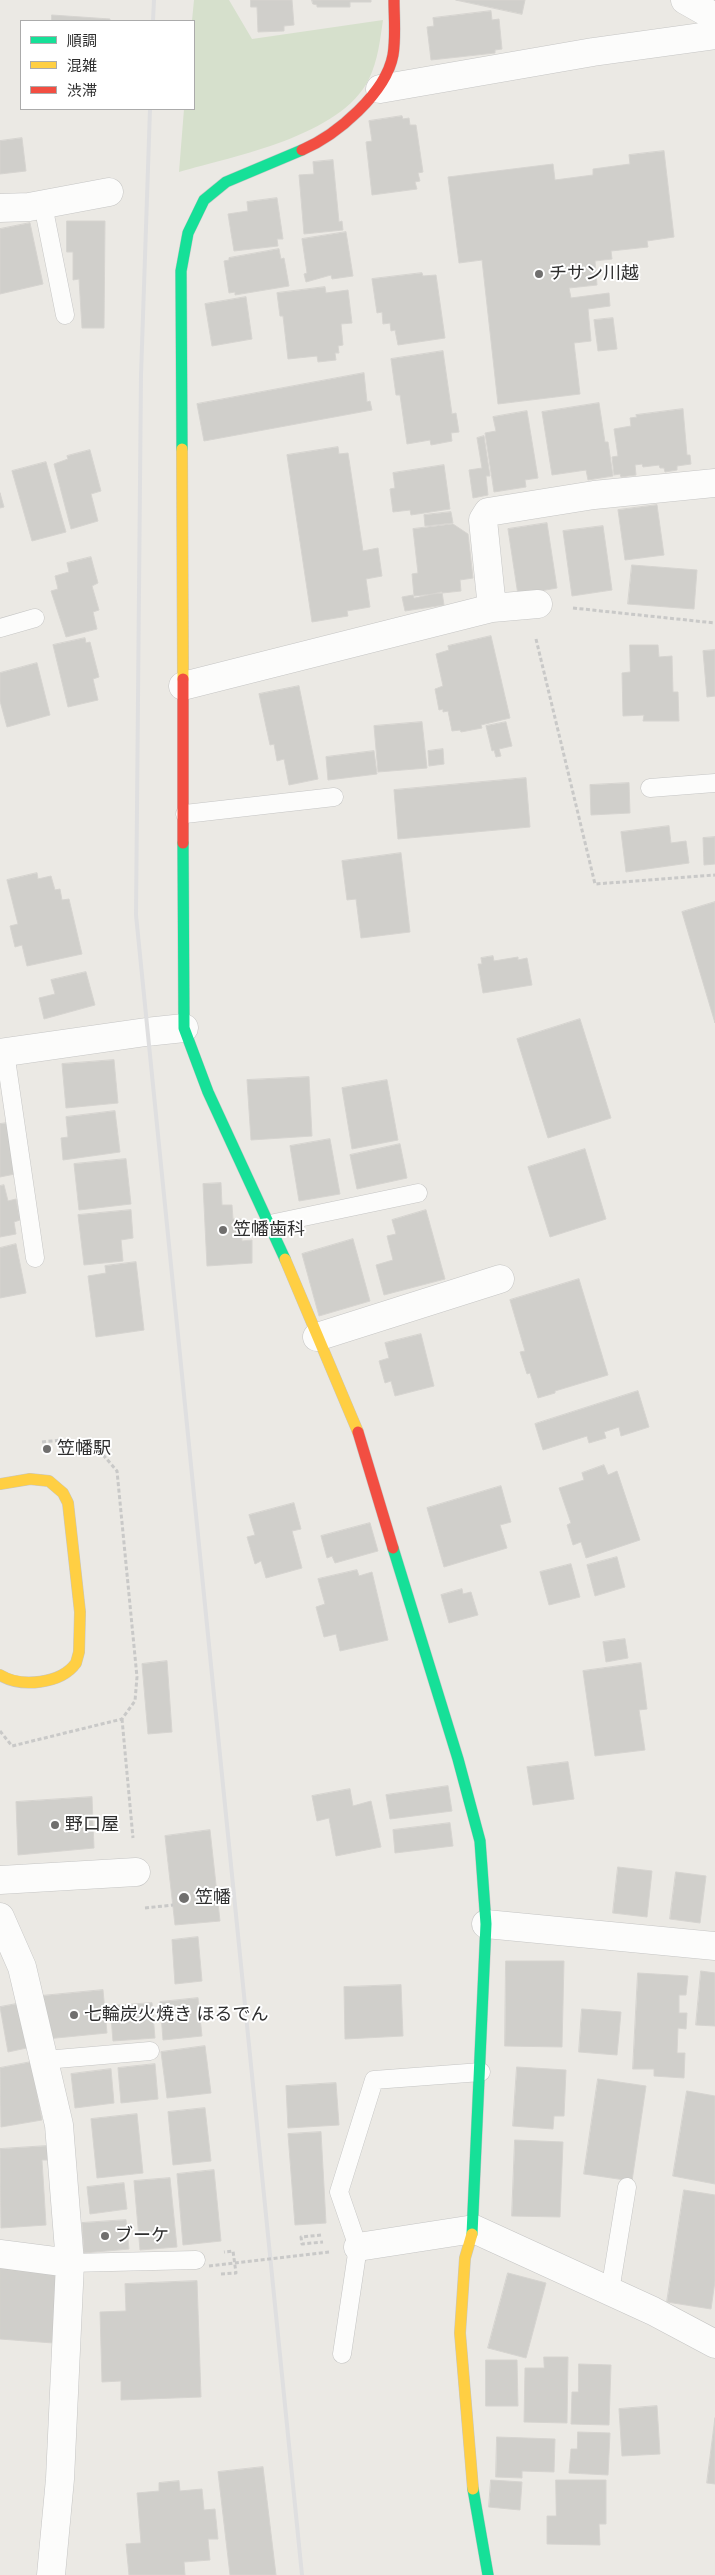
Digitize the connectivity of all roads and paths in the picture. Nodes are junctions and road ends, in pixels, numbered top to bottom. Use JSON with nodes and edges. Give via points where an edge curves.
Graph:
{"nodes":[{"id":1,"x":394,"y":0,"type":"edge"},
{"id":2,"x":685,"y":0,"type":"edge"},
{"id":3,"x":715,"y":17,"type":"edge"},
{"id":4,"x":715,"y":35,"type":"edge"},
{"id":5,"x":380,"y":89,"type":"junction"},
{"id":6,"x":109,"y":192,"type":"dead end"},
{"id":7,"x":43,"y":205,"type":"junction"},
{"id":8,"x":0,"y":208,"type":"edge"},
{"id":9,"x":65,"y":315,"type":"dead end"},
{"id":10,"x":715,"y":483,"type":"edge"},
{"id":11,"x":533,"y":604,"type":"junction"},
{"id":12,"x":492,"y":608,"type":"junction"},
{"id":13,"x":35,"y":618,"type":"dead end"},
{"id":14,"x":715,"y":623,"type":"edge"},
{"id":15,"x":0,"y":628,"type":"edge"},
{"id":16,"x":183,"y":686,"type":"junction"},
{"id":17,"x":715,"y":783,"type":"edge"},
{"id":18,"x":650,"y":788,"type":"dead end"},
{"id":19,"x":334,"y":797,"type":"dead end"},
{"id":20,"x":185,"y":814,"type":"junction"},
{"id":21,"x":715,"y":875,"type":"edge"},
{"id":22,"x":184,"y":1028,"type":"junction"},
{"id":23,"x":2,"y":1053,"type":"edge"},
{"id":24,"x":418,"y":1193,"type":"dead end"},
{"id":25,"x":270,"y":1224,"type":"junction"},
{"id":26,"x":35,"y":1258,"type":"dead end"},
{"id":27,"x":500,"y":1279,"type":"dead end"},
{"id":28,"x":317,"y":1336,"type":"junction"},
{"id":29,"x":0,"y":1484,"type":"edge"},
{"id":30,"x":0,"y":1674,"type":"edge"},
{"id":31,"x":0,"y":1731,"type":"edge"},
{"id":32,"x":136,"y":1872,"type":"joint"},
{"id":33,"x":0,"y":1880,"type":"edge"},
{"id":34,"x":0,"y":1917,"type":"edge"},
{"id":35,"x":486,"y":1924,"type":"junction"},
{"id":36,"x":715,"y":1946,"type":"edge"},
{"id":37,"x":150,"y":2051,"type":"dead end"},
{"id":38,"x":45,"y":2060,"type":"junction"},
{"id":39,"x":481,"y":2072,"type":"junction"},
{"id":40,"x":627,"y":2187,"type":"dead end"},
{"id":41,"x":474,"y":2229,"type":"junction"},
{"id":42,"x":329,"y":2242,"type":"dead end"},
{"id":43,"x":302,"y":2244,"type":"dead end"},
{"id":44,"x":329,"y":2247,"type":"dead end"},
{"id":45,"x":358,"y":2247,"type":"junction"},
{"id":46,"x":0,"y":2254,"type":"edge"},
{"id":47,"x":70,"y":2263,"type":"junction"},
{"id":48,"x":202,"y":2263,"type":"joint"},
{"id":49,"x":610,"y":2291,"type":"junction"},
{"id":50,"x":715,"y":2344,"type":"edge"},
{"id":51,"x":342,"y":2354,"type":"dead end"},
{"id":52,"x":51,"y":2575,"type":"edge"},
{"id":53,"x":488,"y":2575,"type":"edge"}],
"edges":[{"from":1,"to":5,"type":"street","via":[[393,55]]},
{"from":2,"to":3,"type":"street"},
{"from":4,"to":5,"type":"street","via":[[593,52]]},
{"from":5,"to":16,"type":"street","via":[[349,120],[307,148],[226,182],[204,200],[188,233],[181,271]]},
{"from":6,"to":7,"type":"street"},
{"from":7,"to":8,"type":"street"},
{"from":7,"to":9,"type":"lane"},
{"from":10,"to":12,"type":"street","via":[[594,495],[488,512],[483,520]]},
{"from":11,"to":12,"type":"street"},
{"from":11,"to":14,"type":"path"},
{"from":11,"to":21,"type":"path","via":[[595,884]]},
{"from":12,"to":16,"type":"street"},
{"from":13,"to":15,"type":"lane"},
{"from":16,"to":20,"type":"street"},
{"from":17,"to":18,"type":"lane"},
{"from":19,"to":20,"type":"lane"},
{"from":20,"to":22,"type":"street"},
{"from":22,"to":23,"type":"street"},
{"from":22,"to":25,"type":"street","via":[[208,1092]]},
{"from":23,"to":26,"type":"lane"},
{"from":24,"to":25,"type":"lane"},
{"from":25,"to":28,"type":"street"},
{"from":27,"to":28,"type":"street"},
{"from":28,"to":35,"type":"street","via":[[360,1438],[458,1759],[480,1841]]},
{"from":29,"to":30,"type":"street","via":[[36,1479],[49,1481],[65,1492],[81,1637],[77,1662],[69,1672],[59,1677],[24,1684],[8,1681]]},
{"from":31,"to":32,"type":"path","via":[[12,1746],[122,1719]]},
{"from":32,"to":33,"type":"street"},
{"from":34,"to":38,"type":"street","via":[[22,1967]]},
{"from":35,"to":36,"type":"street"},
{"from":35,"to":39,"type":"street"},
{"from":37,"to":38,"type":"lane"},
{"from":38,"to":47,"type":"street","via":[[59,2125]]},
{"from":39,"to":41,"type":"street"},
{"from":39,"to":45,"type":"lane","via":[[374,2080],[339,2192]]},
{"from":40,"to":49,"type":"lane"},
{"from":41,"to":45,"type":"street"},
{"from":41,"to":49,"type":"street"},
{"from":41,"to":53,"type":"street","via":[[465,2258],[460,2333],[470,2474]]},
{"from":42,"to":43,"type":"path"},
{"from":44,"to":48,"type":"path","bridge":true,"via":[[330,2252]]},
{"from":45,"to":51,"type":"lane"},
{"from":46,"to":47,"type":"street"},
{"from":47,"to":48,"type":"lane"},
{"from":47,"to":52,"type":"street","via":[[61,2469]]},
{"from":49,"to":50,"type":"street"}]}
